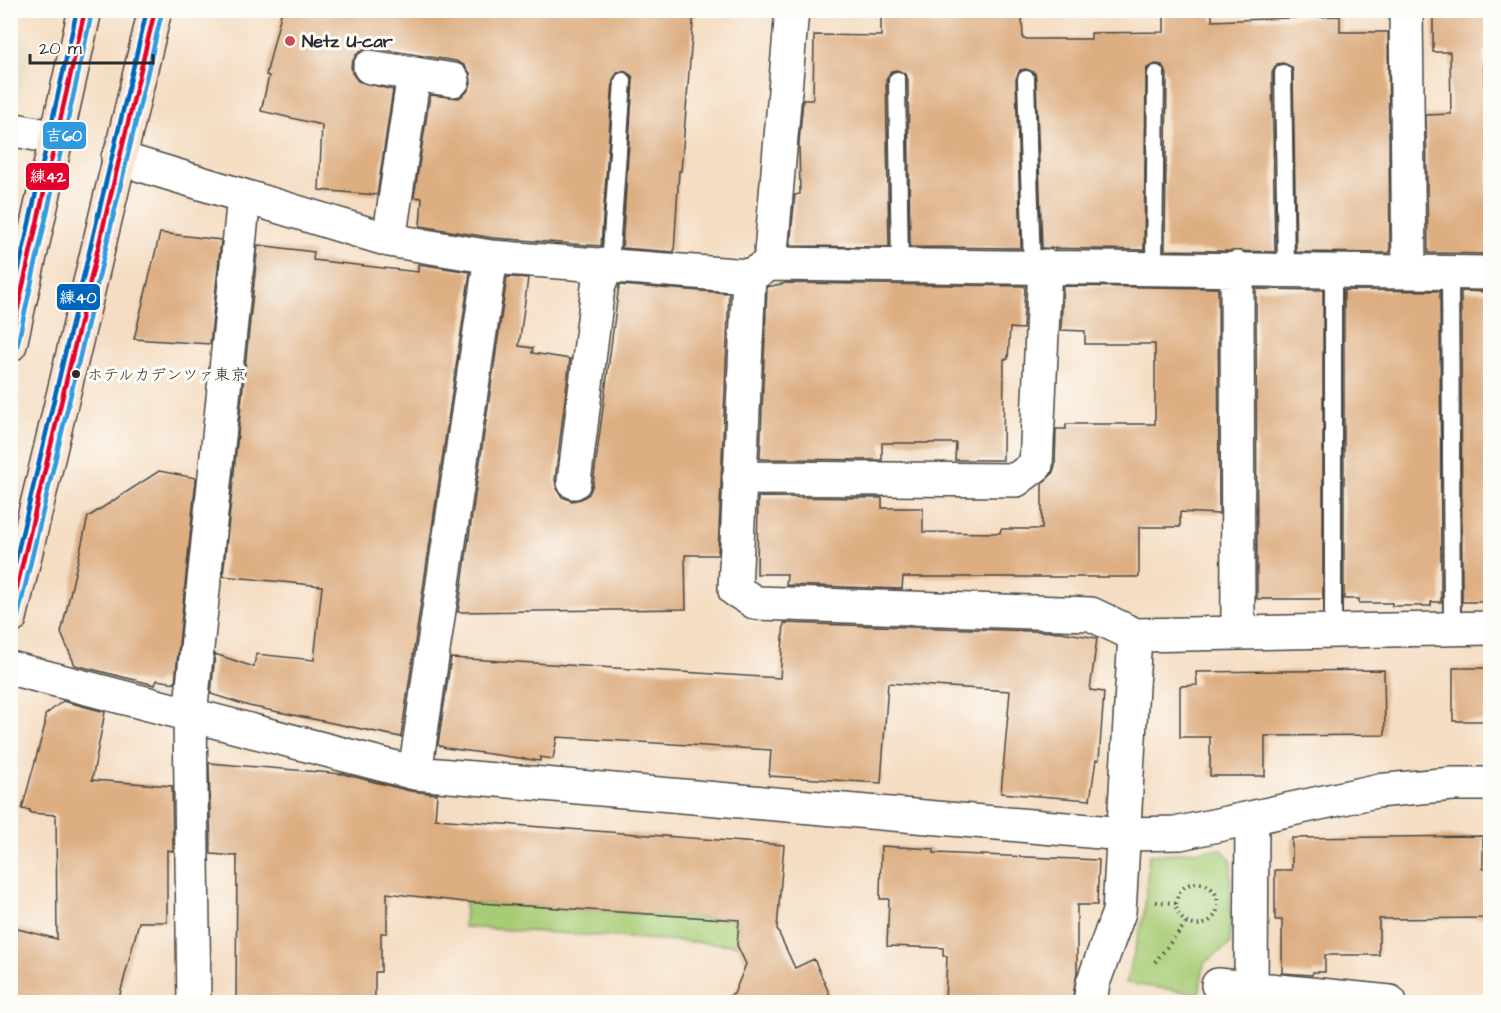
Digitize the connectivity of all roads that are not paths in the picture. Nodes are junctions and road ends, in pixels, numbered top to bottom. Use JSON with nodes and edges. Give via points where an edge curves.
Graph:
{"nodes":[{"id":1,"x":85,"y":10,"type":"edge"},
{"id":2,"x":155,"y":10,"type":"edge"},
{"id":3,"x":792,"y":10,"type":"edge"},
{"id":4,"x":1406,"y":10,"type":"edge"},
{"id":5,"x":370,"y":67,"type":"dead end"},
{"id":6,"x":1283,"y":73,"type":"dead end"},
{"id":7,"x":414,"y":74,"type":"junction"},
{"id":8,"x":1156,"y":74,"type":"dead end"},
{"id":9,"x":1026,"y":79,"type":"dead end"},
{"id":10,"x":453,"y":80,"type":"dead end"},
{"id":11,"x":897,"y":80,"type":"dead end"},
{"id":12,"x":623,"y":81,"type":"dead end"},
{"id":13,"x":10,"y":129,"type":"edge"},
{"id":14,"x":57,"y":138,"type":"junction"},
{"id":15,"x":118,"y":158,"type":"junction"},
{"id":16,"x":244,"y":197,"type":"junction"},
{"id":17,"x":389,"y":240,"type":"junction"},
{"id":18,"x":491,"y":257,"type":"junction"},
{"id":19,"x":900,"y":265,"type":"junction"},
{"id":20,"x":1039,"y":266,"type":"junction"},
{"id":21,"x":606,"y":268,"type":"junction"},
{"id":22,"x":1154,"y":268,"type":"junction"},
{"id":23,"x":1237,"y":268,"type":"junction"},
{"id":24,"x":1286,"y":269,"type":"junction"},
{"id":25,"x":760,"y":270,"type":"junction"},
{"id":26,"x":1333,"y":270,"type":"junction"},
{"id":27,"x":1409,"y":270,"type":"junction"},
{"id":28,"x":1450,"y":272,"type":"junction"},
{"id":29,"x":1491,"y":273,"type":"edge"},
{"id":30,"x":10,"y":345,"type":"edge"},
{"id":31,"x":739,"y":478,"type":"junction"},
{"id":32,"x":574,"y":482,"type":"dead end"},
{"id":33,"x":10,"y":618,"type":"edge"},
{"id":34,"x":1452,"y":628,"type":"junction"},
{"id":35,"x":1491,"y":628,"type":"edge"},
{"id":36,"x":1333,"y":631,"type":"junction"},
{"id":37,"x":1238,"y":633,"type":"junction"},
{"id":38,"x":1135,"y":635,"type":"junction"},
{"id":39,"x":10,"y":668,"type":"edge"},
{"id":40,"x":190,"y":715,"type":"junction"},
{"id":41,"x":415,"y":773,"type":"junction"},
{"id":42,"x":1491,"y":784,"type":"edge"},
{"id":43,"x":1252,"y":819,"type":"junction"},
{"id":44,"x":1124,"y":834,"type":"junction"},
{"id":45,"x":1218,"y":985,"type":"dead end"},
{"id":46,"x":1251,"y":988,"type":"junction"},
{"id":47,"x":194,"y":1002,"type":"edge"},
{"id":48,"x":1090,"y":1002,"type":"edge"},
{"id":49,"x":1389,"y":1002,"type":"edge"}],
"edges":[{"from":1,"to":14,"type":"main road"},
{"from":2,"to":15,"type":"main road"},
{"from":3,"to":25,"type":"street"},
{"from":4,"to":27,"type":"street"},
{"from":5,"to":7,"type":"street"},
{"from":6,"to":24,"type":"lane"},
{"from":7,"to":10,"type":"street"},
{"from":7,"to":17,"type":"street"},
{"from":8,"to":22,"type":"lane"},
{"from":9,"to":20,"type":"lane"},
{"from":11,"to":19,"type":"lane"},
{"from":12,"to":21,"type":"lane"},
{"from":13,"to":14,"type":"street"},
{"from":14,"to":30,"type":"main road"},
{"from":15,"to":16,"type":"street"},
{"from":15,"to":33,"type":"main road"},
{"from":16,"to":17,"type":"street"},
{"from":16,"to":40,"type":"street"},
{"from":17,"to":18,"type":"street"},
{"from":18,"to":21,"type":"street"},
{"from":18,"to":41,"type":"street"},
{"from":19,"to":20,"type":"street"},
{"from":19,"to":25,"type":"street"},
{"from":20,"to":22,"type":"street"},
{"from":20,"to":31,"type":"street","via":[[1036,465],[1016,480]]},
{"from":21,"to":25,"type":"street"},
{"from":21,"to":32,"type":"street","via":[[598,287]]},
{"from":22,"to":23,"type":"street"},
{"from":23,"to":24,"type":"street"},
{"from":23,"to":37,"type":"street"},
{"from":24,"to":26,"type":"street"},
{"from":25,"to":31,"type":"street"},
{"from":26,"to":27,"type":"street"},
{"from":26,"to":36,"type":"lane"},
{"from":27,"to":28,"type":"street"},
{"from":28,"to":29,"type":"street"},
{"from":28,"to":34,"type":"lane"},
{"from":31,"to":38,"type":"street","via":[[735,590],[756,603],[1091,614]]},
{"from":34,"to":35,"type":"street"},
{"from":34,"to":36,"type":"street"},
{"from":36,"to":37,"type":"street"},
{"from":37,"to":38,"type":"street"},
{"from":38,"to":44,"type":"street"},
{"from":39,"to":40,"type":"street"},
{"from":40,"to":41,"type":"street"},
{"from":40,"to":47,"type":"street"},
{"from":41,"to":44,"type":"street"},
{"from":42,"to":43,"type":"street","via":[[1376,791]]},
{"from":43,"to":44,"type":"street","via":[[1180,833]]},
{"from":43,"to":46,"type":"street"},
{"from":44,"to":48,"type":"street","via":[[1119,912]]},
{"from":45,"to":46,"type":"street"},
{"from":46,"to":49,"type":"street"}]}
